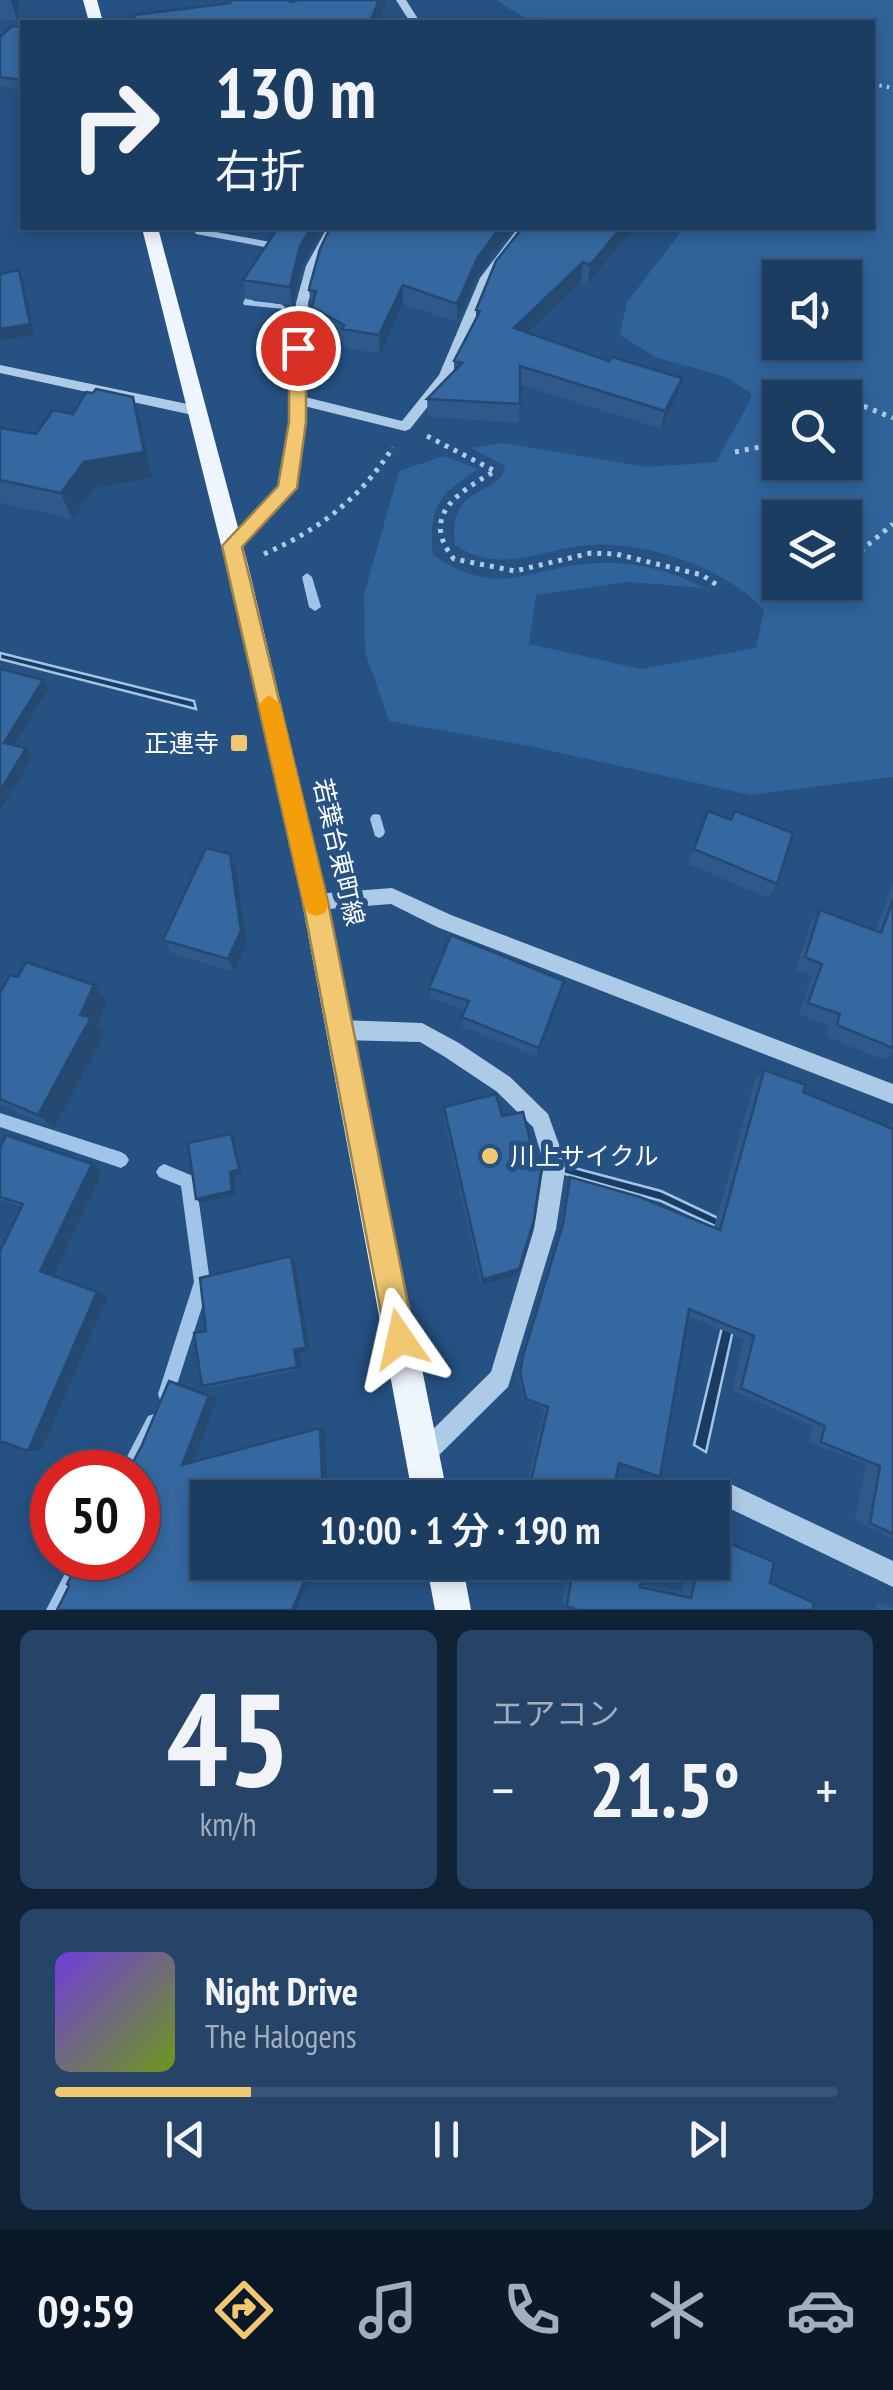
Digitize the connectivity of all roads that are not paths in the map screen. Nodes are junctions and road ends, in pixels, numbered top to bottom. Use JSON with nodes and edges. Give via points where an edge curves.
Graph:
{"nodes":[{"id":1,"x":151,"y":230,"type":"edge"},
{"id":2,"x":332,"y":230,"type":"edge"},
{"id":3,"x":523,"y":230,"type":"edge"},
{"id":4,"x":0,"y":368,"type":"edge"},
{"id":5,"x":298,"y":400,"type":"junction"},
{"id":6,"x":197,"y":411,"type":"junction"},
{"id":7,"x":234,"y":555,"type":"junction"},
{"id":8,"x":316,"y":902,"type":"junction"},
{"id":9,"x":340,"y":1030,"type":"junction"},
{"id":10,"x":893,"y":1094,"type":"edge"},
{"id":11,"x":423,"y":1455,"type":"junction"},
{"id":12,"x":428,"y":1480,"type":"edge"},
{"id":13,"x":730,"y":1495,"type":"edge"},
{"id":14,"x":893,"y":1574,"type":"edge"},
{"id":15,"x":447,"y":1580,"type":"edge"},
{"id":16,"x":453,"y":1610,"type":"edge"}],
"edges":[{"from":1,"to":6,"type":"main road","name":"若葉台東町線"},
{"from":2,"to":5,"type":"street","via":[[302,303]]},
{"from":3,"to":5,"type":"street","via":[[494,264],[445,376],[405,426]]},
{"from":4,"to":6,"type":"street"},
{"from":5,"to":7,"type":"street","via":[[287,488]]},
{"from":6,"to":7,"type":"main road","name":"若葉台東町線"},
{"from":7,"to":8,"type":"main road","name":"若葉台東町線"},
{"from":8,"to":9,"type":"main road","name":"若葉台東町線"},
{"from":8,"to":10,"type":"street","via":[[392,896]]},
{"from":9,"to":11,"type":"main road","name":"若葉台東町線"},
{"from":9,"to":11,"type":"street","via":[[422,1033],[452,1050],[503,1084],[541,1121],[555,1164],[545,1228],[500,1380]]},
{"from":11,"to":12,"type":"main road","name":"若葉台東町線"},
{"from":13,"to":14,"type":"street"},
{"from":15,"to":16,"type":"main road"}]}
